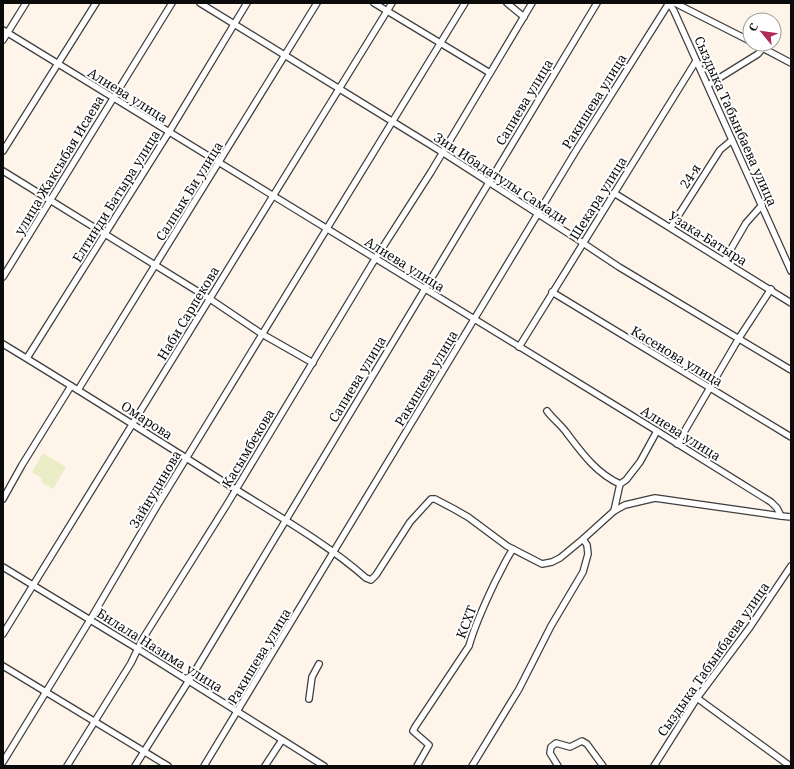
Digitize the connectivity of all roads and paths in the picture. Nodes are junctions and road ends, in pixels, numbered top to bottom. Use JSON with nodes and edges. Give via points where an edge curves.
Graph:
{"nodes":[{"id":1,"x":26,"y":3,"type":"edge"},
{"id":2,"x":96,"y":3,"type":"edge"},
{"id":3,"x":172,"y":3,"type":"edge"},
{"id":4,"x":200,"y":3,"type":"edge"},
{"id":5,"x":247,"y":3,"type":"edge"},
{"id":6,"x":317,"y":3,"type":"edge"},
{"id":7,"x":374,"y":3,"type":"edge"},
{"id":8,"x":392,"y":3,"type":"edge"},
{"id":9,"x":465,"y":3,"type":"edge"},
{"id":10,"x":507,"y":3,"type":"edge"},
{"id":11,"x":532,"y":3,"type":"edge"},
{"id":12,"x":597,"y":3,"type":"edge"},
{"id":13,"x":669,"y":3,"type":"edge"},
{"id":14,"x":675,"y":3,"type":"edge"},
{"id":15,"x":387,"y":11,"type":"junction"},
{"id":16,"x":524,"y":17,"type":"junction"},
{"id":17,"x":234,"y":24,"type":"junction"},
{"id":18,"x":5,"y":32,"type":"edge"},
{"id":19,"x":742,"y":37,"type":"edge"},
{"id":20,"x":3,"y":40,"type":"edge"},
{"id":21,"x":440,"y":43,"type":"junction"},
{"id":22,"x":760,"y":52,"type":"edge"},
{"id":23,"x":770,"y":52,"type":"edge"},
{"id":24,"x":285,"y":54,"type":"junction"},
{"id":25,"x":696,"y":61,"type":"junction"},
{"id":26,"x":791,"y":63,"type":"edge"},
{"id":27,"x":58,"y":64,"type":"junction"},
{"id":28,"x":490,"y":73,"type":"junction"},
{"id":29,"x":708,"y":85,"type":"junction"},
{"id":30,"x":339,"y":88,"type":"junction"},
{"id":31,"x":113,"y":98,"type":"junction"},
{"id":32,"x":393,"y":122,"type":"junction"},
{"id":33,"x":169,"y":132,"type":"junction"},
{"id":34,"x":732,"y":140,"type":"junction"},
{"id":35,"x":3,"y":151,"type":"edge"},
{"id":36,"x":442,"y":152,"type":"junction"},
{"id":37,"x":219,"y":162,"type":"junction"},
{"id":38,"x":3,"y":171,"type":"edge"},
{"id":39,"x":489,"y":182,"type":"junction"},
{"id":40,"x":614,"y":193,"type":"junction"},
{"id":41,"x":273,"y":196,"type":"junction"},
{"id":42,"x":50,"y":201,"type":"junction"},
{"id":43,"x":762,"y":205,"type":"junction"},
{"id":44,"x":538,"y":215,"type":"junction"},
{"id":45,"x":670,"y":227,"type":"junction"},
{"id":46,"x":327,"y":229,"type":"junction"},
{"id":47,"x":104,"y":235,"type":"junction"},
{"id":48,"x":583,"y":243,"type":"junction"},
{"id":49,"x":376,"y":259,"type":"junction"},
{"id":50,"x":724,"y":261,"type":"junction"},
{"id":51,"x":155,"y":266,"type":"junction"},
{"id":52,"x":791,"y":271,"type":"edge"},
{"id":53,"x":3,"y":277,"type":"edge"},
{"id":54,"x":424,"y":288,"type":"junction"},
{"id":55,"x":771,"y":290,"type":"junction"},
{"id":56,"x":552,"y":292,"type":"junction"},
{"id":57,"x":210,"y":299,"type":"junction"},
{"id":58,"x":791,"y":303,"type":"edge"},
{"id":59,"x":474,"y":320,"type":"junction"},
{"id":60,"x":262,"y":334,"type":"junction"},
{"id":61,"x":739,"y":338,"type":"junction"},
{"id":62,"x":3,"y":344,"type":"edge"},
{"id":63,"x":519,"y":347,"type":"junction"},
{"id":64,"x":27,"y":358,"type":"junction"},
{"id":65,"x":313,"y":363,"type":"junction"},
{"id":66,"x":791,"y":370,"type":"edge"},
{"id":67,"x":72,"y":386,"type":"junction"},
{"id":68,"x":710,"y":388,"type":"junction"},
{"id":69,"x":78,"y":390,"type":"junction"},
{"id":70,"x":547,"y":411,"type":"dead end"},
{"id":71,"x":133,"y":424,"type":"junction"},
{"id":72,"x":657,"y":431,"type":"junction"},
{"id":73,"x":791,"y":438,"type":"edge"},
{"id":74,"x":677,"y":444,"type":"junction"},
{"id":75,"x":187,"y":459,"type":"junction"},
{"id":76,"x":620,"y":484,"type":"junction"},
{"id":77,"x":236,"y":490,"type":"junction"},
{"id":78,"x":3,"y":499,"type":"edge"},
{"id":79,"x":614,"y":511,"type":"junction"},
{"id":80,"x":780,"y":516,"type":"junction"},
{"id":81,"x":791,"y":517,"type":"edge"},
{"id":82,"x":285,"y":520,"type":"junction"},
{"id":83,"x":584,"y":539,"type":"junction"},
{"id":84,"x":513,"y":549,"type":"junction"},
{"id":85,"x":334,"y":553,"type":"junction"},
{"id":86,"x":791,"y":566,"type":"edge"},
{"id":87,"x":3,"y":567,"type":"edge"},
{"id":88,"x":33,"y":586,"type":"junction"},
{"id":89,"x":90,"y":620,"type":"junction"},
{"id":90,"x":3,"y":634,"type":"edge"},
{"id":91,"x":138,"y":649,"type":"junction"},
{"id":92,"x":319,"y":664,"type":"dead end"},
{"id":93,"x":3,"y":666,"type":"edge"},
{"id":94,"x":188,"y":681,"type":"junction"},
{"id":95,"x":46,"y":692,"type":"junction"},
{"id":96,"x":696,"y":698,"type":"junction"},
{"id":97,"x":309,"y":699,"type":"dead end"},
{"id":98,"x":238,"y":711,"type":"junction"},
{"id":99,"x":94,"y":722,"type":"junction"},
{"id":100,"x":282,"y":740,"type":"junction"},
{"id":101,"x":144,"y":752,"type":"junction"},
{"id":102,"x":3,"y":762,"type":"edge"},
{"id":103,"x":67,"y":766,"type":"edge"},
{"id":104,"x":135,"y":766,"type":"edge"},
{"id":105,"x":168,"y":766,"type":"edge"},
{"id":106,"x":204,"y":766,"type":"edge"},
{"id":107,"x":265,"y":766,"type":"edge"},
{"id":108,"x":324,"y":766,"type":"edge"},
{"id":109,"x":417,"y":766,"type":"edge"},
{"id":110,"x":472,"y":766,"type":"edge"},
{"id":111,"x":558,"y":766,"type":"edge"},
{"id":112,"x":604,"y":766,"type":"edge"},
{"id":113,"x":654,"y":766,"type":"edge"},
{"id":114,"x":790,"y":766,"type":"edge"}],
"edges":[{"from":1,"to":18,"type":"street"},
{"from":2,"to":27,"type":"street"},
{"from":3,"to":31,"type":"street","name":"улица Жаксыбая Исаева"},
{"from":4,"to":17,"type":"street","name":"Зии Ибадатулы Самади"},
{"from":5,"to":17,"type":"street","name":"Елтинди Батыра улица"},
{"from":6,"to":24,"type":"street","name":"Салпык Би улица"},
{"from":7,"to":15,"type":"street"},
{"from":8,"to":15,"type":"street","name":"Наби Сарпекова"},
{"from":9,"to":21,"type":"street","name":"Зайнудинова"},
{"from":10,"to":16,"type":"street"},
{"from":11,"to":16,"type":"street","name":"Касымбекова"},
{"from":12,"to":39,"type":"street","name":"Сапиева улица"},
{"from":13,"to":25,"type":"street","name":"Сыздыка Табынбаева улица"},
{"from":13,"to":44,"type":"street","name":"Ракишева улица"},
{"from":14,"to":19,"type":"street"},
{"from":15,"to":21,"type":"street"},
{"from":15,"to":30,"type":"street","name":"Наби Сарпекова"},
{"from":16,"to":28,"type":"street","name":"Касымбекова"},
{"from":17,"to":24,"type":"street","name":"Зии Ибадатулы Самади"},
{"from":17,"to":33,"type":"street","name":"Елтинди Батыра улица"},
{"from":18,"to":20,"type":"street"},
{"from":18,"to":27,"type":"street","name":"Алиева улица"},
{"from":21,"to":28,"type":"street"},
{"from":21,"to":32,"type":"street","name":"Зайнудинова"},
{"from":22,"to":29,"type":"street"},
{"from":23,"to":26,"type":"street"},
{"from":24,"to":30,"type":"street","name":"Зии Ибадатулы Самади"},
{"from":24,"to":37,"type":"street","name":"Салпык Би улица"},
{"from":25,"to":29,"type":"street","name":"Сыздыка Табынбаева улица"},
{"from":25,"to":40,"type":"street","name":"Шекара улица"},
{"from":27,"to":31,"type":"street","name":"Алиева улица"},
{"from":27,"to":35,"type":"street"},
{"from":28,"to":36,"type":"street","name":"Касымбекова"},
{"from":29,"to":34,"type":"street","name":"Сыздыка Табынбаева улица"},
{"from":30,"to":32,"type":"street","name":"Зии Ибадатулы Самади"},
{"from":30,"to":41,"type":"street","name":"Наби Сарпекова"},
{"from":31,"to":33,"type":"street","name":"Алиева улица"},
{"from":31,"to":42,"type":"street","name":"улица Жаксыбая Исаева"},
{"from":32,"to":36,"type":"street","name":"Зии Ибадатулы Самади"},
{"from":32,"to":46,"type":"street","name":"Зайнудинова"},
{"from":33,"to":37,"type":"street","name":"Алиева улица"},
{"from":33,"to":47,"type":"street","name":"Елтинди Батыра улица"},
{"from":34,"to":43,"type":"street","name":"Сыздыка Табынбаева улица"},
{"from":34,"to":45,"type":"street","name":"24-я","via":[[720,150]]},
{"from":36,"to":39,"type":"street","name":"Зии Ибадатулы Самади"},
{"from":36,"to":49,"type":"street","name":"Касымбекова"},
{"from":37,"to":41,"type":"street","name":"Алиева улица"},
{"from":37,"to":51,"type":"street","name":"Салпык Би улица"},
{"from":38,"to":42,"type":"street"},
{"from":39,"to":44,"type":"street","name":"Зии Ибадатулы Самади"},
{"from":39,"to":54,"type":"street","name":"Сапиева улица"},
{"from":40,"to":45,"type":"street","name":"Узака-Батыра"},
{"from":40,"to":48,"type":"street","name":"Шекара улица"},
{"from":41,"to":46,"type":"street","name":"Алиева улица"},
{"from":41,"to":57,"type":"street","name":"Наби Сарпекова"},
{"from":42,"to":47,"type":"street"},
{"from":42,"to":53,"type":"street","name":"улица Жаксыбая Исаева"},
{"from":43,"to":50,"type":"street","via":[[746,223]]},
{"from":43,"to":52,"type":"street","name":"Сыздыка Табынбаева улица"},
{"from":44,"to":48,"type":"street","name":"Зии Ибадатулы Самади"},
{"from":44,"to":59,"type":"street","name":"Ракишева улица"},
{"from":45,"to":50,"type":"street","name":"Узака-Батыра"},
{"from":46,"to":49,"type":"street","name":"Алиева улица"},
{"from":46,"to":60,"type":"street","name":"Зайнудинова"},
{"from":47,"to":51,"type":"street"},
{"from":47,"to":64,"type":"street","name":"Елтинди Батыра улица"},
{"from":48,"to":56,"type":"street","name":"Шекара улица"},
{"from":48,"to":61,"type":"street","name":"Зии Ибадатулы Самади","via":[[619,268]]},
{"from":49,"to":54,"type":"street","name":"Алиева улица"},
{"from":49,"to":65,"type":"street","name":"Касымбекова"},
{"from":50,"to":55,"type":"street","name":"Узака-Батыра"},
{"from":51,"to":57,"type":"street"},
{"from":51,"to":69,"type":"street","name":"Салпык Би улица"},
{"from":54,"to":59,"type":"street","name":"Алиева улица"},
{"from":54,"to":82,"type":"street","name":"Сапиева улица"},
{"from":55,"to":58,"type":"street","name":"Узака-Батыра"},
{"from":55,"to":61,"type":"street"},
{"from":56,"to":63,"type":"street","name":"Шекара улица"},
{"from":56,"to":68,"type":"street","name":"Касенова улица"},
{"from":57,"to":60,"type":"street"},
{"from":57,"to":71,"type":"street","name":"Наби Сарпекова"},
{"from":59,"to":63,"type":"street","name":"Алиева улица"},
{"from":59,"to":85,"type":"street","name":"Ракишева улица"},
{"from":60,"to":65,"type":"street"},
{"from":60,"to":75,"type":"street","name":"Зайнудинова"},
{"from":61,"to":66,"type":"street","name":"Зии Ибадатулы Самади"},
{"from":61,"to":68,"type":"street"},
{"from":62,"to":64,"type":"street","name":"Омарова"},
{"from":63,"to":72,"type":"street","name":"Алиева улица"},
{"from":64,"to":67,"type":"street","name":"Омарова"},
{"from":65,"to":77,"type":"street","name":"Касымбекова"},
{"from":67,"to":69,"type":"street","name":"Омарова"},
{"from":67,"to":78,"type":"street"},
{"from":68,"to":73,"type":"street","name":"Касенова улица"},
{"from":68,"to":74,"type":"street"},
{"from":69,"to":71,"type":"street","name":"Омарова"},
{"from":70,"to":76,"type":"street","via":[[591,464]]},
{"from":71,"to":75,"type":"street","name":"Омарова"},
{"from":71,"to":88,"type":"street","name":"Наби Сарпекова"},
{"from":72,"to":74,"type":"street","name":"Алиева улица"},
{"from":72,"to":76,"type":"street","via":[[640,462]]},
{"from":74,"to":80,"type":"street","name":"Алиева улица","via":[[771,502]]},
{"from":75,"to":77,"type":"street","name":"Омарова"},
{"from":75,"to":89,"type":"street","name":"Зайнудинова","via":[[122,563]]},
{"from":76,"to":79,"type":"street"},
{"from":77,"to":82,"type":"street","name":"Омарова"},
{"from":77,"to":91,"type":"street","name":"Касымбекова"},
{"from":79,"to":80,"type":"street","via":[[662,498]]},
{"from":79,"to":83,"type":"street"},
{"from":80,"to":81,"type":"street"},
{"from":82,"to":85,"type":"street","name":"Омарова"},
{"from":82,"to":94,"type":"street","name":"Сапиева улица"},
{"from":83,"to":84,"type":"street","via":[[552,562],[542,564]]},
{"from":83,"to":110,"type":"street","via":[[588,544],[588,554],[583,572],[551,626],[519,689]]},
{"from":84,"to":85,"type":"street","name":"Омарова","via":[[454,509],[431,499],[410,522],[371,580]]},
{"from":84,"to":109,"type":"street","name":"КСХТ","via":[[472,631],[469,646],[414,727],[415,734],[429,745]]},
{"from":85,"to":98,"type":"street","name":"Ракишева улица"},
{"from":86,"to":96,"type":"street","name":"Сыздыка Табынбаева улица","via":[[750,627]]},
{"from":87,"to":88,"type":"street","name":"Билала Назима улица"},
{"from":88,"to":89,"type":"street","name":"Билала Назима улица"},
{"from":88,"to":90,"type":"street","name":"Наби Сарпекова"},
{"from":89,"to":91,"type":"street","name":"Билала Назима улица"},
{"from":89,"to":95,"type":"street","name":"Зайнудинова"},
{"from":91,"to":94,"type":"street","name":"Билала Назима улица"},
{"from":91,"to":99,"type":"street","name":"Касымбекова"},
{"from":92,"to":97,"type":"street","via":[[312,677]]},
{"from":93,"to":95,"type":"street"},
{"from":94,"to":98,"type":"street","name":"Билала Назима улица"},
{"from":94,"to":101,"type":"street","name":"Сапиева улица"},
{"from":95,"to":99,"type":"street"},
{"from":95,"to":102,"type":"street","name":"Зайнудинова"},
{"from":96,"to":113,"type":"street","name":"Сыздыка Табынбаева улица"},
{"from":96,"to":114,"type":"street"},
{"from":98,"to":100,"type":"street","name":"Билала Назима улица"},
{"from":98,"to":106,"type":"street","name":"Ракишева улица"},
{"from":99,"to":101,"type":"street"},
{"from":99,"to":103,"type":"street","name":"Касымбекова"},
{"from":100,"to":107,"type":"street"},
{"from":100,"to":108,"type":"street","name":"Билала Назима улица"},
{"from":101,"to":104,"type":"street","name":"Сапиева улица"},
{"from":101,"to":105,"type":"street"},
{"from":111,"to":112,"type":"street","via":[[550,753],[551,747],[556,743],[570,747],[582,741]]}]}
